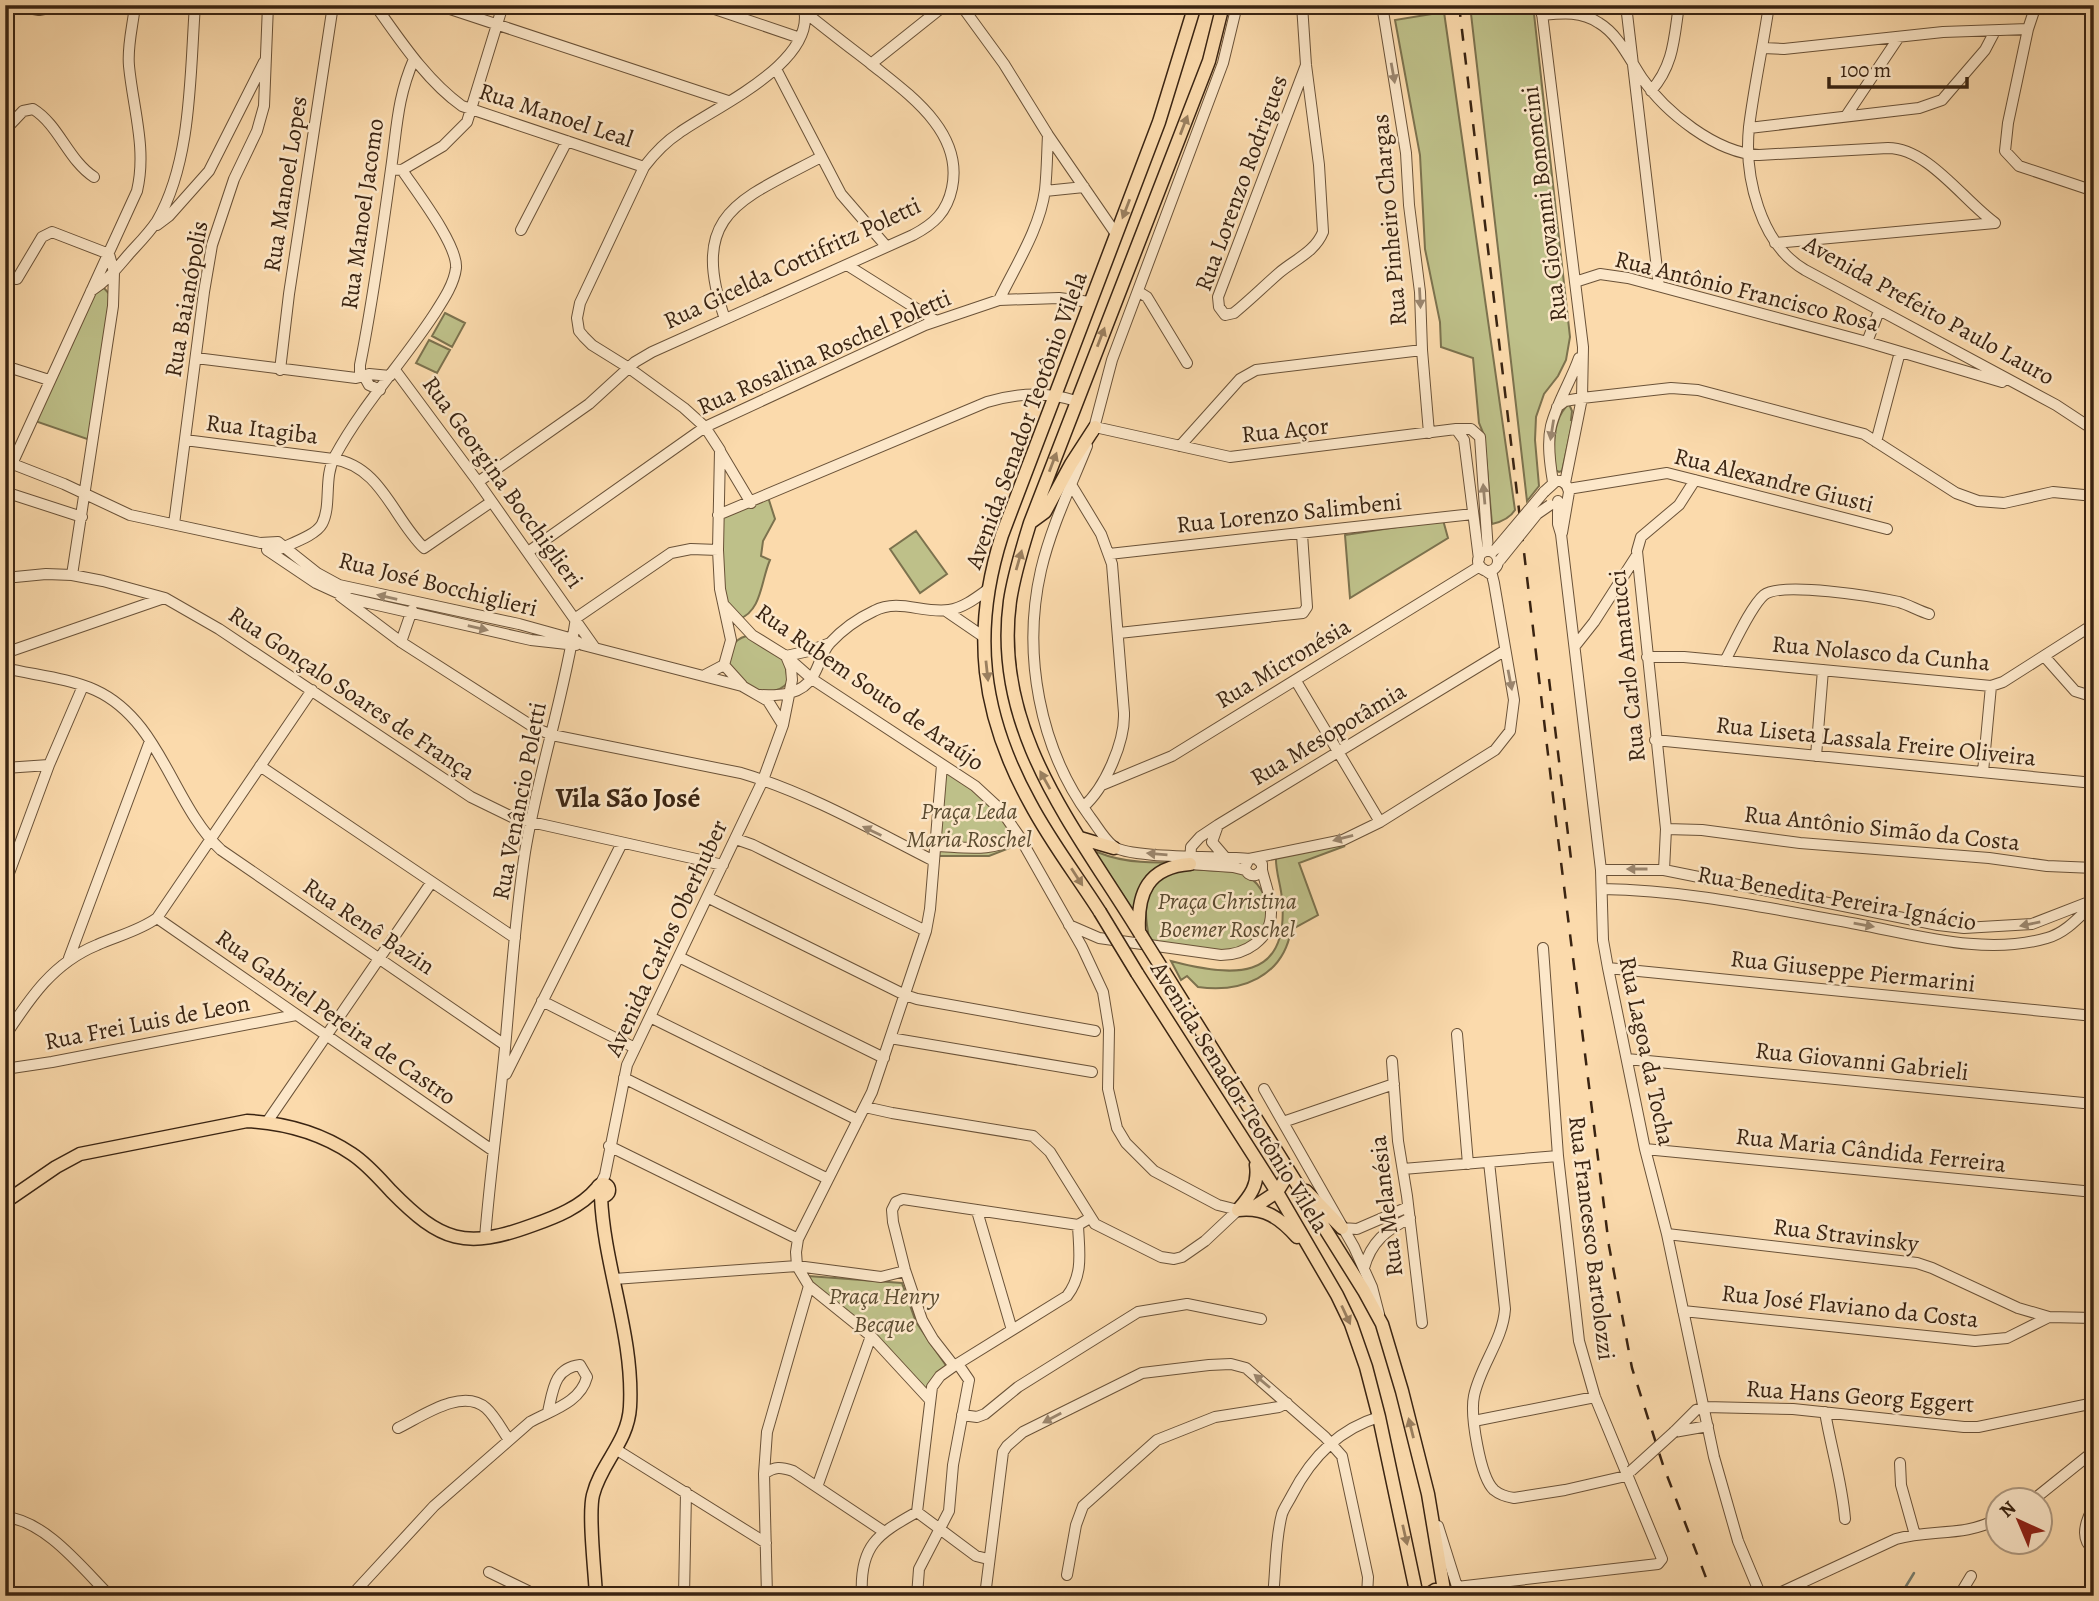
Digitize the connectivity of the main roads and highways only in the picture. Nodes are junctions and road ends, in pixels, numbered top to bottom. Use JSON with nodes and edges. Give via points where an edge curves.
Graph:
{"nodes":[{"id":1,"x":1195,"y":5,"type":"edge"},
{"id":2,"x":1223,"y":5,"type":"edge"},
{"id":3,"x":1095,"y":427,"type":"road end"},
{"id":4,"x":1030,"y":523,"type":"junction"},
{"id":5,"x":1080,"y":838,"type":"junction"},
{"id":6,"x":1114,"y":848,"type":"road end"},
{"id":7,"x":1190,"y":860,"type":"road end"},
{"id":8,"x":1140,"y":933,"type":"junction"},
{"id":9,"x":1255,"y":1161,"type":"junction"},
{"id":10,"x":1290,"y":1176,"type":"junction"},
{"id":11,"x":1276,"y":1192,"type":"junction"},
{"id":12,"x":5,"y":1202,"type":"edge"},
{"id":13,"x":1317,"y":1209,"type":"junction"},
{"id":14,"x":1244,"y":1210,"type":"junction"},
{"id":15,"x":1297,"y":1227,"type":"junction"},
{"id":16,"x":1342,"y":1228,"type":"road end"},
{"id":17,"x":1314,"y":1256,"type":"junction"},
{"id":18,"x":1451,"y":1593,"type":"edge"},
{"id":19,"x":596,"y":1596,"type":"edge"},
{"id":20,"x":1417,"y":1596,"type":"edge"},
{"id":21,"x":1426,"y":1596,"type":"edge"}],
"edges":[{"from":1,"to":9,"type":"main road","name":"Avenida Senador Teotônio Vilela","one_way":true,"bridge":true,"via":[[1160,121],[1002,535],[987,590],[984,637],[990,701],[1009,761],[1031,806]]},
{"from":4,"to":2,"type":"main road","name":"Avenida Senador Teotônio Vilela","one_way":true,"via":[[1209,61]]},
{"from":3,"to":4,"type":"main road","via":[[1045,512]]},
{"from":5,"to":4,"type":"main road","name":"Avenida Senador Teotônio Vilela","one_way":true,"via":[[1038,769],[1011,684],[1010,601]]},
{"from":5,"to":6,"type":"main road"},
{"from":5,"to":8,"type":"main road","name":"Avenida Senador Teotônio Vilela"},
{"from":7,"to":8,"type":"main road","via":[[1170,866],[1151,880],[1139,906]]},
{"from":8,"to":10,"type":"main road","name":"Avenida Senador Teotônio Vilela","bridge":true},
{"from":9,"to":11,"type":"main road","name":"Avenida Senador Teotônio Vilela"},
{"from":9,"to":14,"type":"main road","via":[[1256,1183]]},
{"from":10,"to":11,"type":"main road"},
{"from":10,"to":13,"type":"main road","name":"Avenida Senador Teotônio Vilela"},
{"from":11,"to":14,"type":"main road"},
{"from":11,"to":15,"type":"main road","name":"Avenida Senador Teotônio Vilela"},
{"from":12,"to":19,"type":"main road","name":"Avenida Carlos Oberhuber","via":[[80,1154],[247,1121],[302,1130],[330,1141],[370,1168],[421,1221],[452,1236],[485,1238],[538,1223],[600,1192],[630,1398],[625,1432],[592,1499]]},
{"from":13,"to":15,"type":"main road"},
{"from":13,"to":16,"type":"main road"},
{"from":18,"to":13,"type":"main road","name":"Avenida Senador Teotônio Vilela","one_way":true,"via":[[1382,1324]]},
{"from":14,"to":17,"type":"main road","via":[[1276,1216]]},
{"from":15,"to":17,"type":"main road","name":"Avenida Senador Teotônio Vilela"},
{"from":17,"to":20,"type":"main road","name":"Avenida Senador Teotônio Vilela","one_way":true,"via":[[1351,1325],[1366,1367]]},
{"from":18,"to":21,"type":"main road","via":[[1435,1590]]}]}
